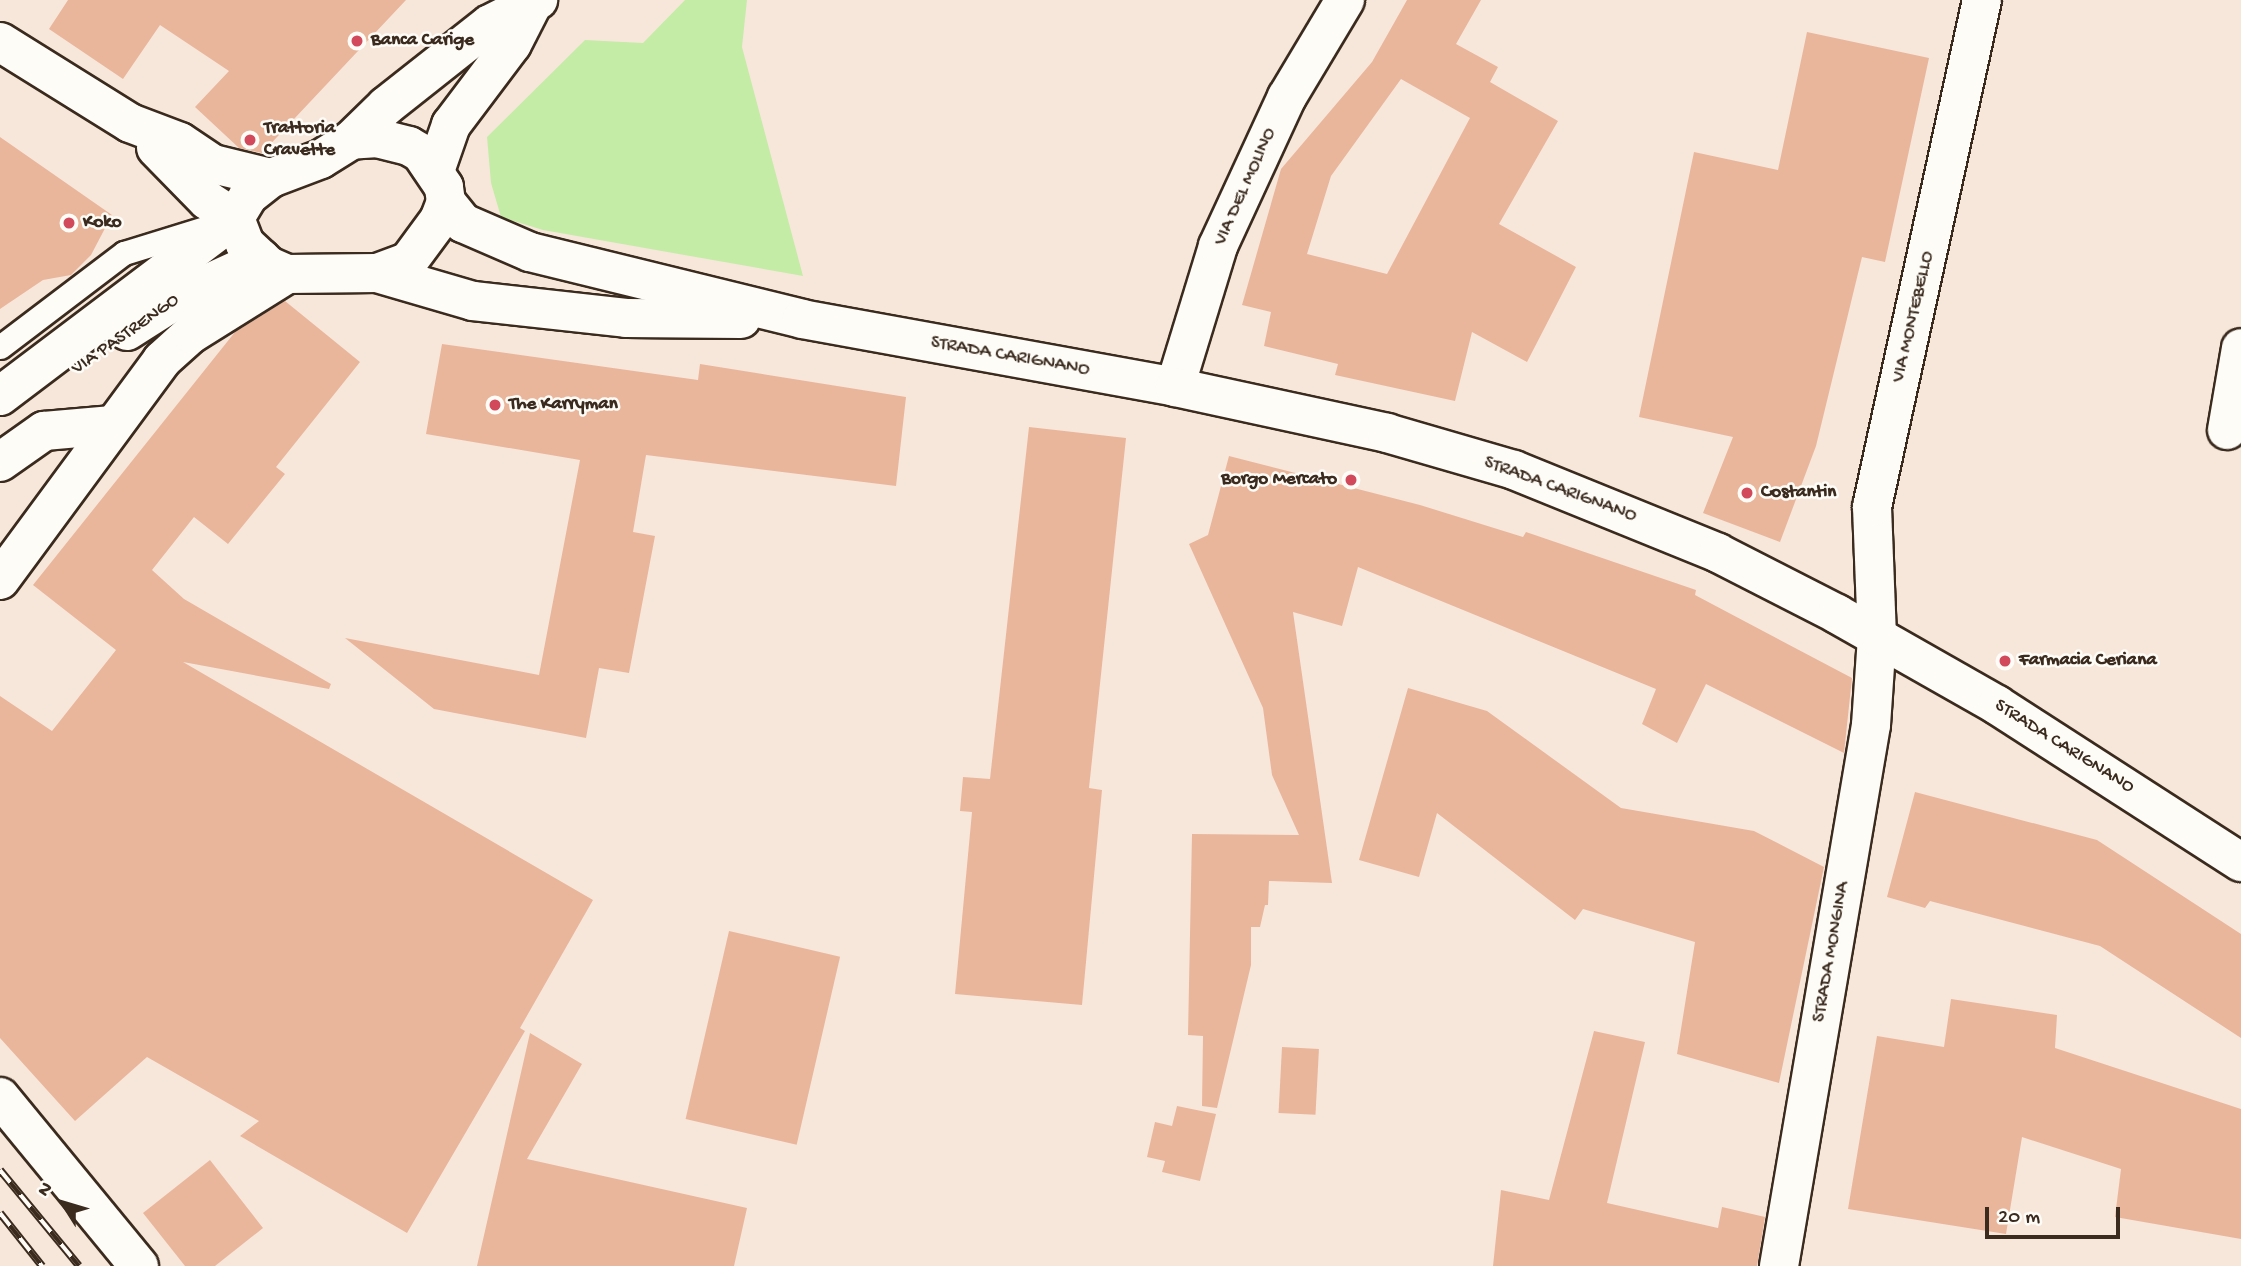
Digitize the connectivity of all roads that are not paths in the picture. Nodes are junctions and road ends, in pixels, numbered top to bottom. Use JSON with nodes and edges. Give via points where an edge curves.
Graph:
{"nodes":[{"id":1,"x":1345,"y":0,"type":"edge"},
{"id":2,"x":1982,"y":0,"type":"edge"},
{"id":3,"x":535,"y":3,"type":"edge"},
{"id":4,"x":0,"y":42,"type":"edge"},
{"id":5,"x":130,"y":123,"type":"junction"},
{"id":6,"x":351,"y":140,"type":"junction"},
{"id":7,"x":271,"y":178,"type":"junction"},
{"id":8,"x":440,"y":187,"type":"junction"},
{"id":9,"x":235,"y":219,"type":"junction"},
{"id":10,"x":274,"y":267,"type":"junction"},
{"id":11,"x":377,"y":273,"type":"junction"},
{"id":12,"x":802,"y":319,"type":"junction"},
{"id":13,"x":0,"y":347,"type":"edge"},
{"id":14,"x":2241,"y":348,"type":"edge"},
{"id":15,"x":1175,"y":387,"type":"junction"},
{"id":16,"x":0,"y":396,"type":"edge"},
{"id":17,"x":113,"y":425,"type":"junction"},
{"id":18,"x":0,"y":426,"type":"edge"},
{"id":19,"x":2227,"y":430,"type":"dead end"},
{"id":20,"x":0,"y":463,"type":"edge"},
{"id":21,"x":0,"y":580,"type":"edge"},
{"id":22,"x":1877,"y":636,"type":"junction"},
{"id":23,"x":2241,"y":862,"type":"edge"},
{"id":24,"x":0,"y":1097,"type":"edge"},
{"id":25,"x":139,"y":1266,"type":"edge"},
{"id":26,"x":1779,"y":1266,"type":"edge"}],
"edges":[{"from":1,"to":15,"type":"main road","name":"VIA DEL MOLINO","via":[[1287,97],[1218,246]]},
{"from":2,"to":22,"type":"main road","name":"VIA MONTEBELLO","via":[[1872,507]]},
{"from":3,"to":6,"type":"main road","name":"VIA PASTRENGO","via":[[490,24],[386,106]]},
{"from":3,"to":8,"type":"main road","name":"VIA PASTRENGO","via":[[512,44],[451,125]]},
{"from":4,"to":5,"type":"main road"},
{"from":5,"to":7,"type":"main road","via":[[180,142],[213,164]]},
{"from":5,"to":9,"type":"main road","via":[[207,200]]},
{"from":6,"to":7,"type":"main road","name":"VIA PASTRENGO","via":[[321,159]]},
{"from":6,"to":8,"type":"main road","via":[[378,138],[408,146]]},
{"from":7,"to":9,"type":"main road","name":"VIA PASTRENGO","via":[[248,196]]},
{"from":8,"to":11,"type":"main road","name":"VIA PASTRENGO","via":[[419,252],[408,262]]},
{"from":8,"to":12,"type":"main road","name":"STRADA CARIGNANO","via":[[463,223],[530,252]]},
{"from":9,"to":10,"type":"main road","via":[[245,244]]},
{"from":9,"to":13,"type":"lane","via":[[124,253]]},
{"from":9,"to":16,"type":"main road","name":"VIA PASTRENGO"},
{"from":10,"to":11,"type":"main road","name":"VIA PASTRENGO"},
{"from":10,"to":17,"type":"main road","via":[[162,360]]},
{"from":10,"to":18,"type":"main road","name":"VIA PASTRENGO","via":[[157,310]]},
{"from":11,"to":12,"type":"main road","name":"STRADA CARIGNANO","via":[[473,301],[626,318]]},
{"from":12,"to":15,"type":"main road","name":"STRADA CARIGNANO"},
{"from":14,"to":19,"type":"main road"},
{"from":15,"to":22,"type":"main road","name":"STRADA CARIGNANO","via":[[1387,433],[1514,470],[1718,553]]},
{"from":17,"to":20,"type":"main road","via":[[44,431]]},
{"from":17,"to":21,"type":"main road"},
{"from":22,"to":23,"type":"main road","name":"STRADA CARIGNANO","via":[[1997,705]]},
{"from":22,"to":26,"type":"main road","name":"STRADA MONGINA","via":[[1871,725]]},
{"from":24,"to":25,"type":"main road"}]}
